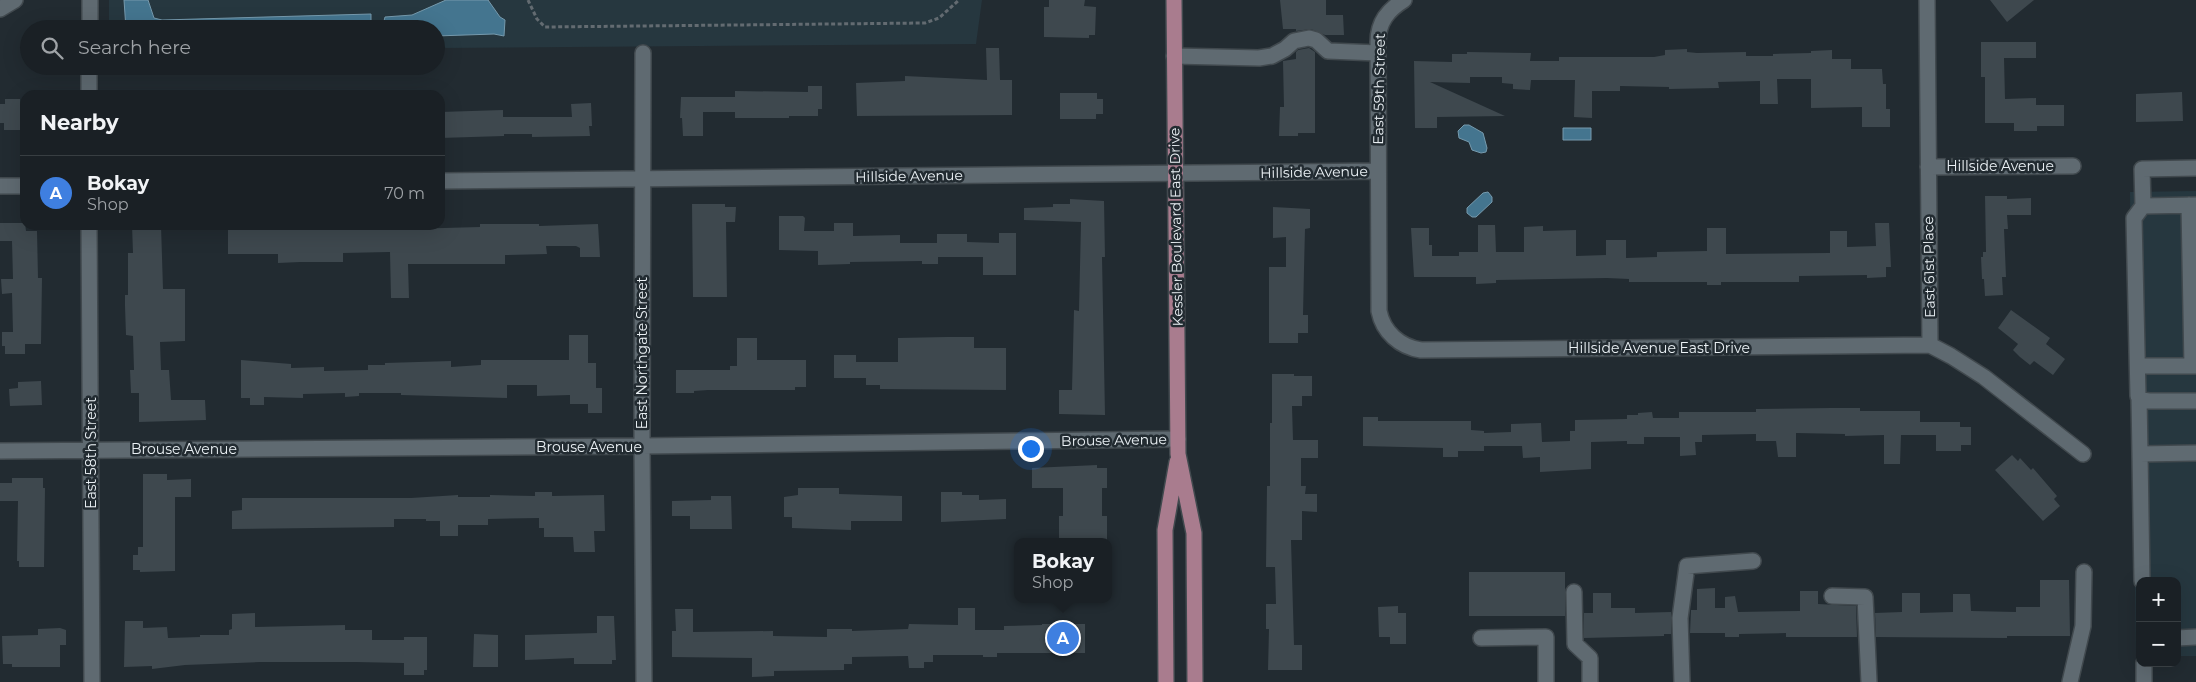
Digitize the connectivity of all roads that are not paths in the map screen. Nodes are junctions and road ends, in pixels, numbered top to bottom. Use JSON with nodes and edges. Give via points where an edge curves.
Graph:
{"nodes":[{"id":1,"x":15,"y":0,"type":"edge"},
{"id":2,"x":90,"y":0,"type":"edge"},
{"id":3,"x":1174,"y":0,"type":"edge"},
{"id":4,"x":1404,"y":0,"type":"edge"},
{"id":5,"x":1927,"y":0,"type":"edge"},
{"id":6,"x":0,"y":9,"type":"edge"},
{"id":7,"x":90,"y":20,"type":"edge"},
{"id":8,"x":643,"y":53,"type":"dead end"},
{"id":9,"x":1378,"y":53,"type":"junction"},
{"id":10,"x":1174,"y":56,"type":"junction"},
{"id":11,"x":89,"y":75,"type":"edge"},
{"id":12,"x":89,"y":90,"type":"edge"},
{"id":13,"x":2072,"y":166,"type":"dead end"},
{"id":14,"x":1928,"y":167,"type":"junction"},
{"id":15,"x":2196,"y":168,"type":"edge"},
{"id":16,"x":1378,"y":171,"type":"junction"},
{"id":17,"x":1175,"y":174,"type":"junction"},
{"id":18,"x":642,"y":179,"type":"junction"},
{"id":19,"x":445,"y":181,"type":"edge"},
{"id":20,"x":0,"y":186,"type":"edge"},
{"id":21,"x":20,"y":186,"type":"edge"},
{"id":22,"x":2192,"y":205,"type":"edge"},
{"id":23,"x":2142,"y":206,"type":"junction"},
{"id":24,"x":89,"y":230,"type":"edge"},
{"id":25,"x":1391,"y":335,"type":"joint"},
{"id":26,"x":1930,"y":345,"type":"junction"},
{"id":27,"x":2138,"y":366,"type":"junction"},
{"id":28,"x":2194,"y":366,"type":"edge"},
{"id":29,"x":2139,"y":398,"type":"junction"},
{"id":30,"x":2196,"y":401,"type":"edge"},
{"id":31,"x":642,"y":446,"type":"junction"},
{"id":32,"x":1178,"y":446,"type":"junction"},
{"id":33,"x":92,"y":450,"type":"junction"},
{"id":34,"x":0,"y":451,"type":"edge"},
{"id":35,"x":2196,"y":452,"type":"edge"},
{"id":36,"x":2083,"y":454,"type":"dead end"},
{"id":37,"x":2140,"y":454,"type":"junction"},
{"id":38,"x":1753,"y":561,"type":"dead end"},
{"id":39,"x":2084,"y":572,"type":"dead end"},
{"id":40,"x":2142,"y":577,"type":"edge"},
{"id":41,"x":1574,"y":592,"type":"dead end"},
{"id":42,"x":1832,"y":596,"type":"dead end"},
{"id":43,"x":1482,"y":638,"type":"dead end"},
{"id":44,"x":2181,"y":638,"type":"edge"},
{"id":45,"x":2196,"y":638,"type":"edge"},
{"id":46,"x":2144,"y":667,"type":"edge"},
{"id":47,"x":92,"y":682,"type":"edge"},
{"id":48,"x":644,"y":682,"type":"edge"},
{"id":49,"x":1166,"y":682,"type":"edge"},
{"id":50,"x":1195,"y":682,"type":"edge"},
{"id":51,"x":1546,"y":682,"type":"edge"},
{"id":52,"x":1590,"y":682,"type":"edge"},
{"id":53,"x":1682,"y":682,"type":"edge"},
{"id":54,"x":1869,"y":682,"type":"edge"},
{"id":55,"x":2070,"y":682,"type":"edge"},
{"id":56,"x":2144,"y":682,"type":"edge"}],
"edges":[{"from":1,"to":6,"type":"street"},
{"from":2,"to":7,"type":"street"},
{"from":3,"to":10,"type":"main road","name":"Kessler Boulevard East Drive"},
{"from":4,"to":9,"type":"street","name":"East 59th Street","via":[[1381,23]]},
{"from":5,"to":14,"type":"street","name":"East 61st Place"},
{"from":8,"to":18,"type":"street","name":"East Northgate Street"},
{"from":9,"to":10,"type":"street","via":[[1328,51],[1316,40],[1308,38],[1294,41],[1272,56],[1259,58]]},
{"from":9,"to":16,"type":"street","name":"East 59th Street"},
{"from":10,"to":17,"type":"main road","name":"Kessler Boulevard East Drive"},
{"from":11,"to":12,"type":"street"},
{"from":13,"to":14,"type":"street","name":"Hillside Avenue"},
{"from":14,"to":26,"type":"street","name":"East 61st Place"},
{"from":15,"to":23,"type":"street","via":[[2142,169]]},
{"from":16,"to":17,"type":"street","name":"Hillside Avenue"},
{"from":16,"to":25,"type":"street","name":"East 59th Street","via":[[1379,311]]},
{"from":17,"to":18,"type":"street","name":"Hillside Avenue"},
{"from":17,"to":32,"type":"main road","name":"Kessler Boulevard East Drive"},
{"from":18,"to":19,"type":"street","name":"Hillside Avenue"},
{"from":18,"to":31,"type":"street","name":"East Northgate Street"},
{"from":20,"to":21,"type":"street"},
{"from":22,"to":23,"type":"street"},
{"from":22,"to":28,"type":"street"},
{"from":23,"to":27,"type":"street","via":[[2134,218]]},
{"from":24,"to":33,"type":"street","name":"East 58th Street"},
{"from":25,"to":26,"type":"street","name":"Hillside Avenue East Drive","via":[[1407,346],[1422,350]]},
{"from":26,"to":36,"type":"street","via":[[1984,377]]},
{"from":27,"to":28,"type":"street"},
{"from":27,"to":29,"type":"street"},
{"from":29,"to":30,"type":"street","via":[[2155,402]]},
{"from":29,"to":37,"type":"street"},
{"from":31,"to":32,"type":"street","name":"Brouse Avenue"},
{"from":31,"to":33,"type":"street","name":"Brouse Avenue"},
{"from":31,"to":48,"type":"street","name":"East Northgate Street"},
{"from":32,"to":49,"type":"main road","name":"Kessler Boulevard East Drive","via":[[1165,530]]},
{"from":32,"to":50,"type":"main road","name":"Kessler Boulevard East Drive","via":[[1194,533]]},
{"from":33,"to":34,"type":"street","name":"Brouse Avenue"},
{"from":33,"to":47,"type":"street","name":"East 58th Street"},
{"from":35,"to":37,"type":"street"},
{"from":37,"to":40,"type":"street"},
{"from":38,"to":53,"type":"street","via":[[1687,566],[1680,612]]},
{"from":39,"to":55,"type":"street","via":[[2083,626]]},
{"from":41,"to":52,"type":"street","via":[[1575,644],[1590,658]]},
{"from":42,"to":54,"type":"street","via":[[1865,597]]},
{"from":43,"to":51,"type":"street","via":[[1546,637]]},
{"from":44,"to":45,"type":"street"},
{"from":46,"to":56,"type":"street"}]}
